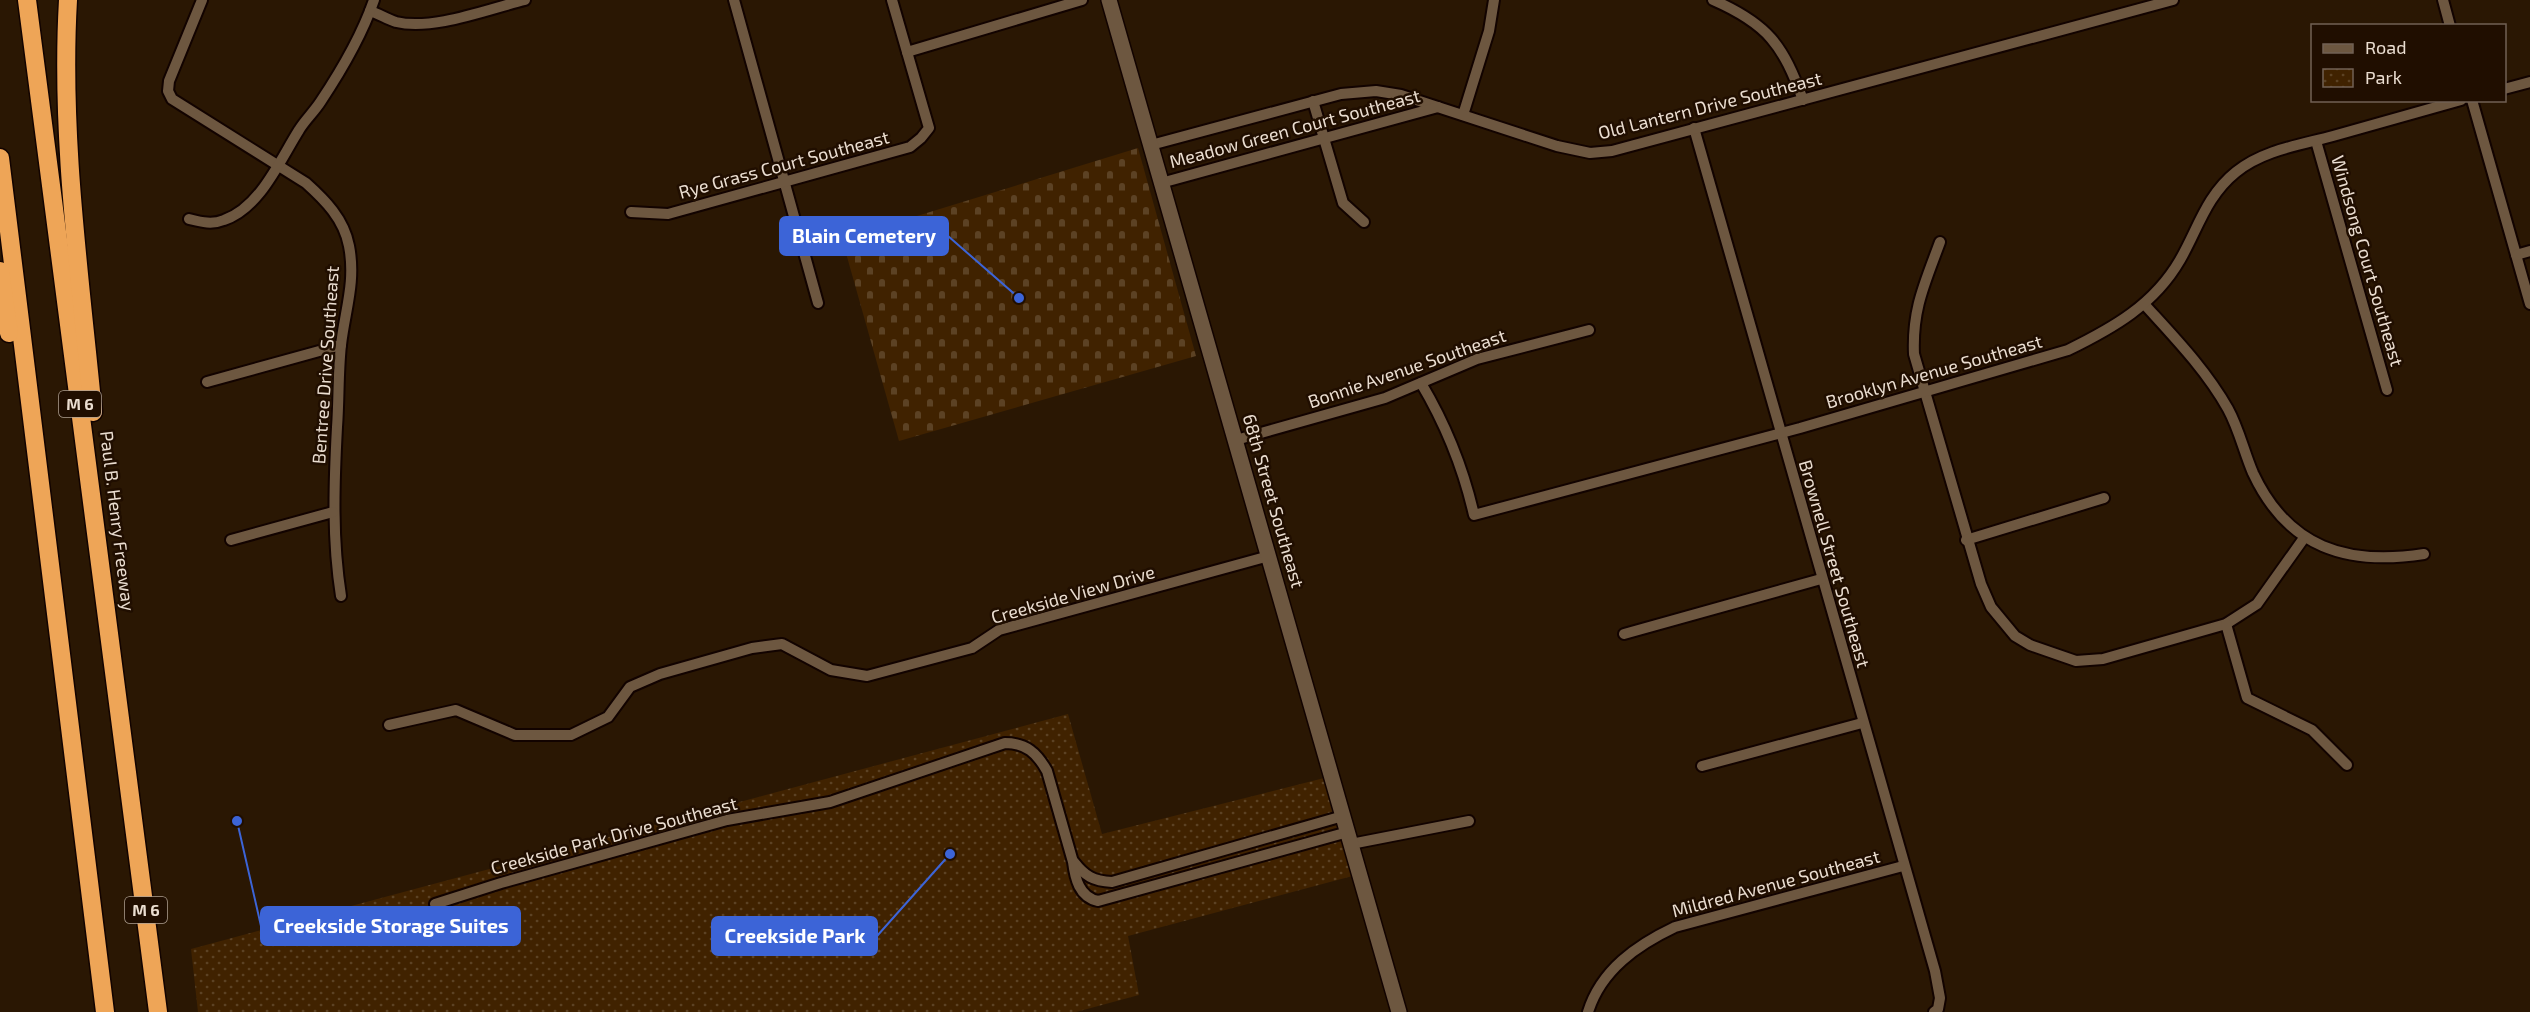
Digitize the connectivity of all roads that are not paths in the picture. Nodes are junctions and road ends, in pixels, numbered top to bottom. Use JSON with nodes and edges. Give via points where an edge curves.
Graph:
{"nodes":[{"id":1,"x":27,"y":0,"type":"edge"},
{"id":2,"x":68,"y":0,"type":"edge"},
{"id":3,"x":202,"y":0,"type":"edge"},
{"id":4,"x":525,"y":0,"type":"edge"},
{"id":5,"x":734,"y":0,"type":"edge"},
{"id":6,"x":892,"y":0,"type":"edge"},
{"id":7,"x":1082,"y":0,"type":"edge"},
{"id":8,"x":1109,"y":0,"type":"edge"},
{"id":9,"x":1494,"y":0,"type":"edge"},
{"id":10,"x":1713,"y":0,"type":"edge"},
{"id":11,"x":2173,"y":0,"type":"edge"},
{"id":12,"x":2443,"y":0,"type":"edge"},
{"id":13,"x":372,"y":5,"type":"edge"},
{"id":14,"x":2449,"y":24,"type":"edge"},
{"id":15,"x":907,"y":52,"type":"junction"},
{"id":16,"x":2530,"y":82,"type":"edge"},
{"id":17,"x":2506,"y":89,"type":"edge"},
{"id":18,"x":1803,"y":100,"type":"junction"},
{"id":19,"x":1313,"y":101,"type":"junction"},
{"id":20,"x":2454,"y":102,"type":"edge"},
{"id":21,"x":2473,"y":102,"type":"edge"},
{"id":22,"x":1438,"y":107,"type":"junction"},
{"id":23,"x":1463,"y":116,"type":"junction"},
{"id":24,"x":1694,"y":128,"type":"junction"},
{"id":25,"x":1323,"y":138,"type":"junction"},
{"id":26,"x":2316,"y":141,"type":"junction"},
{"id":27,"x":1151,"y":145,"type":"junction"},
{"id":28,"x":0,"y":158,"type":"edge"},
{"id":29,"x":279,"y":166,"type":"junction"},
{"id":30,"x":785,"y":182,"type":"junction"},
{"id":31,"x":1161,"y":183,"type":"junction"},
{"id":32,"x":631,"y":212,"type":"dead end"},
{"id":33,"x":189,"y":219,"type":"dead end"},
{"id":34,"x":1364,"y":222,"type":"dead end"},
{"id":35,"x":1940,"y":242,"type":"dead end"},
{"id":36,"x":2530,"y":251,"type":"edge"},
{"id":37,"x":2516,"y":255,"type":"junction"},
{"id":38,"x":0,"y":271,"type":"edge"},
{"id":39,"x":818,"y":303,"type":"dead end"},
{"id":40,"x":2530,"y":304,"type":"edge"},
{"id":41,"x":2145,"y":305,"type":"junction"},
{"id":42,"x":1589,"y":330,"type":"dead end"},
{"id":43,"x":341,"y":345,"type":"junction"},
{"id":44,"x":207,"y":382,"type":"dead end"},
{"id":45,"x":1421,"y":383,"type":"junction"},
{"id":46,"x":2387,"y":390,"type":"dead end"},
{"id":47,"x":1925,"y":393,"type":"junction"},
{"id":48,"x":1780,"y":432,"type":"junction"},
{"id":49,"x":1236,"y":440,"type":"junction"},
{"id":50,"x":2104,"y":498,"type":"dead end"},
{"id":51,"x":333,"y":512,"type":"junction"},
{"id":52,"x":2304,"y":538,"type":"junction"},
{"id":53,"x":231,"y":540,"type":"dead end"},
{"id":54,"x":1966,"y":540,"type":"junction"},
{"id":55,"x":2424,"y":554,"type":"dead end"},
{"id":56,"x":1269,"y":556,"type":"junction"},
{"id":57,"x":1821,"y":579,"type":"junction"},
{"id":58,"x":341,"y":596,"type":"dead end"},
{"id":59,"x":2226,"y":624,"type":"junction"},
{"id":60,"x":1624,"y":634,"type":"dead end"},
{"id":61,"x":67,"y":711,"type":"junction"},
{"id":62,"x":1862,"y":723,"type":"junction"},
{"id":63,"x":389,"y":725,"type":"dead end"},
{"id":64,"x":2347,"y":765,"type":"dead end"},
{"id":65,"x":1702,"y":766,"type":"dead end"},
{"id":66,"x":133,"y":807,"type":"junction"},
{"id":67,"x":1343,"y":816,"type":"junction"},
{"id":68,"x":1468,"y":821,"type":"dead end"},
{"id":69,"x":1349,"y":838,"type":"junction"},
{"id":70,"x":1073,"y":862,"type":"junction"},
{"id":71,"x":1903,"y":866,"type":"junction"},
{"id":72,"x":435,"y":904,"type":"dead end"},
{"id":73,"x":1936,"y":1010,"type":"edge"},
{"id":74,"x":105,"y":1012,"type":"edge"},
{"id":75,"x":158,"y":1012,"type":"edge"},
{"id":76,"x":1399,"y":1012,"type":"edge"},
{"id":77,"x":1588,"y":1012,"type":"edge"}],
"edges":[{"from":1,"to":66,"type":"highway","name":"Paul B. Henry Freeway","number":"M 6"},
{"from":2,"to":66,"type":"highway","via":[[69,157]]},
{"from":3,"to":29,"type":"street","name":"Bentree Drive Southeast","via":[[168,91],[172,99]]},
{"from":4,"to":13,"type":"street","via":[[417,24],[396,22]]},
{"from":5,"to":30,"type":"street"},
{"from":6,"to":15,"type":"street"},
{"from":7,"to":15,"type":"street"},
{"from":8,"to":27,"type":"main road","name":"68th Street Southeast"},
{"from":9,"to":23,"type":"street","via":[[1489,31]]},
{"from":10,"to":18,"type":"street","via":[[1768,33],[1790,64]]},
{"from":11,"to":18,"type":"street","name":"Old Lantern Drive Southeast"},
{"from":12,"to":14,"type":"street"},
{"from":13,"to":29,"type":"street","via":[[321,102],[300,128]]},
{"from":15,"to":30,"type":"street","name":"Rye Grass Court Southeast","via":[[929,128],[921,138],[910,147]]},
{"from":16,"to":17,"type":"street"},
{"from":18,"to":24,"type":"street","name":"Old Lantern Drive Southeast"},
{"from":19,"to":22,"type":"street","name":"Old Lantern Drive Southeast","via":[[1376,91]]},
{"from":19,"to":25,"type":"street"},
{"from":19,"to":27,"type":"street","name":"Old Lantern Drive Southeast"},
{"from":20,"to":26,"type":"street","name":"Brooklyn Avenue Southeast"},
{"from":21,"to":37,"type":"street"},
{"from":22,"to":23,"type":"street","name":"Old Lantern Drive Southeast"},
{"from":22,"to":25,"type":"street","name":"Meadow Green Court Southeast"},
{"from":23,"to":24,"type":"street","name":"Old Lantern Drive Southeast","via":[[1590,153],[1612,151]]},
{"from":24,"to":48,"type":"street","name":"Brownell Street Southeast"},
{"from":25,"to":31,"type":"street","name":"Meadow Green Court Southeast"},
{"from":25,"to":34,"type":"street","via":[[1343,203]]},
{"from":26,"to":41,"type":"street","name":"Brooklyn Avenue Southeast","via":[[2256,159],[2218,189],[2180,260]]},
{"from":26,"to":46,"type":"street","name":"Windsong Court Southeast"},
{"from":27,"to":31,"type":"main road","name":"68th Street Southeast"},
{"from":28,"to":61,"type":"highway"},
{"from":29,"to":33,"type":"street","via":[[263,190],[226,220],[208,223]]},
{"from":29,"to":43,"type":"street","name":"Bentree Drive Southeast","via":[[323,199],[337,216],[348,243],[353,274]]},
{"from":30,"to":32,"type":"street","name":"Rye Grass Court Southeast","via":[[668,214]]},
{"from":30,"to":39,"type":"street"},
{"from":31,"to":49,"type":"main road","name":"68th Street Southeast"},
{"from":35,"to":47,"type":"street","via":[[1920,294],[1913,326],[1914,354]]},
{"from":36,"to":37,"type":"street"},
{"from":37,"to":40,"type":"street"},
{"from":38,"to":61,"type":"highway"},
{"from":41,"to":47,"type":"street","name":"Brooklyn Avenue Southeast","via":[[2109,330],[2068,350]]},
{"from":41,"to":52,"type":"street","via":[[2207,374],[2229,411],[2265,493]]},
{"from":42,"to":45,"type":"street","name":"Bonnie Avenue Southeast","via":[[1477,359]]},
{"from":43,"to":44,"type":"street"},
{"from":43,"to":51,"type":"street","name":"Bentree Drive Southeast"},
{"from":45,"to":48,"type":"street","name":"Brooklyn Avenue Southeast","via":[[1451,439],[1474,515]]},
{"from":45,"to":49,"type":"street","name":"Bonnie Avenue Southeast","via":[[1349,410]]},
{"from":47,"to":48,"type":"street","name":"Brooklyn Avenue Southeast"},
{"from":47,"to":54,"type":"street"},
{"from":48,"to":57,"type":"street","name":"Brownell Street Southeast"},
{"from":49,"to":56,"type":"main road","name":"68th Street Southeast"},
{"from":50,"to":54,"type":"street"},
{"from":51,"to":53,"type":"street"},
{"from":51,"to":58,"type":"street","name":"Bentree Drive Southeast"},
{"from":52,"to":55,"type":"street","via":[[2359,558]]},
{"from":52,"to":59,"type":"street","via":[[2257,604]]},
{"from":54,"to":59,"type":"street","via":[[1990,607],[2014,636],[2055,655],[2076,661],[2103,659]]},
{"from":56,"to":63,"type":"street","name":"Creekside View Drive","via":[[999,630],[972,648],[867,676],[831,670],[782,644],[752,648],[660,674],[630,687],[608,717],[571,735],[515,735],[456,710]]},
{"from":56,"to":67,"type":"main road","name":"68th Street Southeast"},
{"from":57,"to":60,"type":"street"},
{"from":57,"to":62,"type":"street","name":"Brownell Street Southeast"},
{"from":59,"to":64,"type":"street","via":[[2247,698],[2312,730]]},
{"from":61,"to":74,"type":"highway"},
{"from":62,"to":65,"type":"street"},
{"from":62,"to":71,"type":"street","name":"Brownell Street Southeast"},
{"from":66,"to":75,"type":"highway","name":"Paul B. Henry Freeway","number":"M 6"},
{"from":67,"to":69,"type":"main road","name":"68th Street Southeast"},
{"from":67,"to":70,"type":"street","via":[[1112,882],[1096,881]]},
{"from":68,"to":69,"type":"street"},
{"from":69,"to":70,"type":"street","name":"Creekside Park Drive Southeast","via":[[1098,900],[1078,886]]},
{"from":69,"to":76,"type":"main road","name":"68th Street Southeast"},
{"from":70,"to":72,"type":"street","name":"Creekside Park Drive Southeast","via":[[1041,759],[1018,743],[1005,743],[830,802],[726,820]]},
{"from":71,"to":73,"type":"street","name":"Brownell Street Southeast","via":[[1935,971],[1940,998]]},
{"from":71,"to":77,"type":"street","name":"Mildred Avenue Southeast","via":[[1675,927],[1647,940],[1620,962],[1593,996]]}]}
